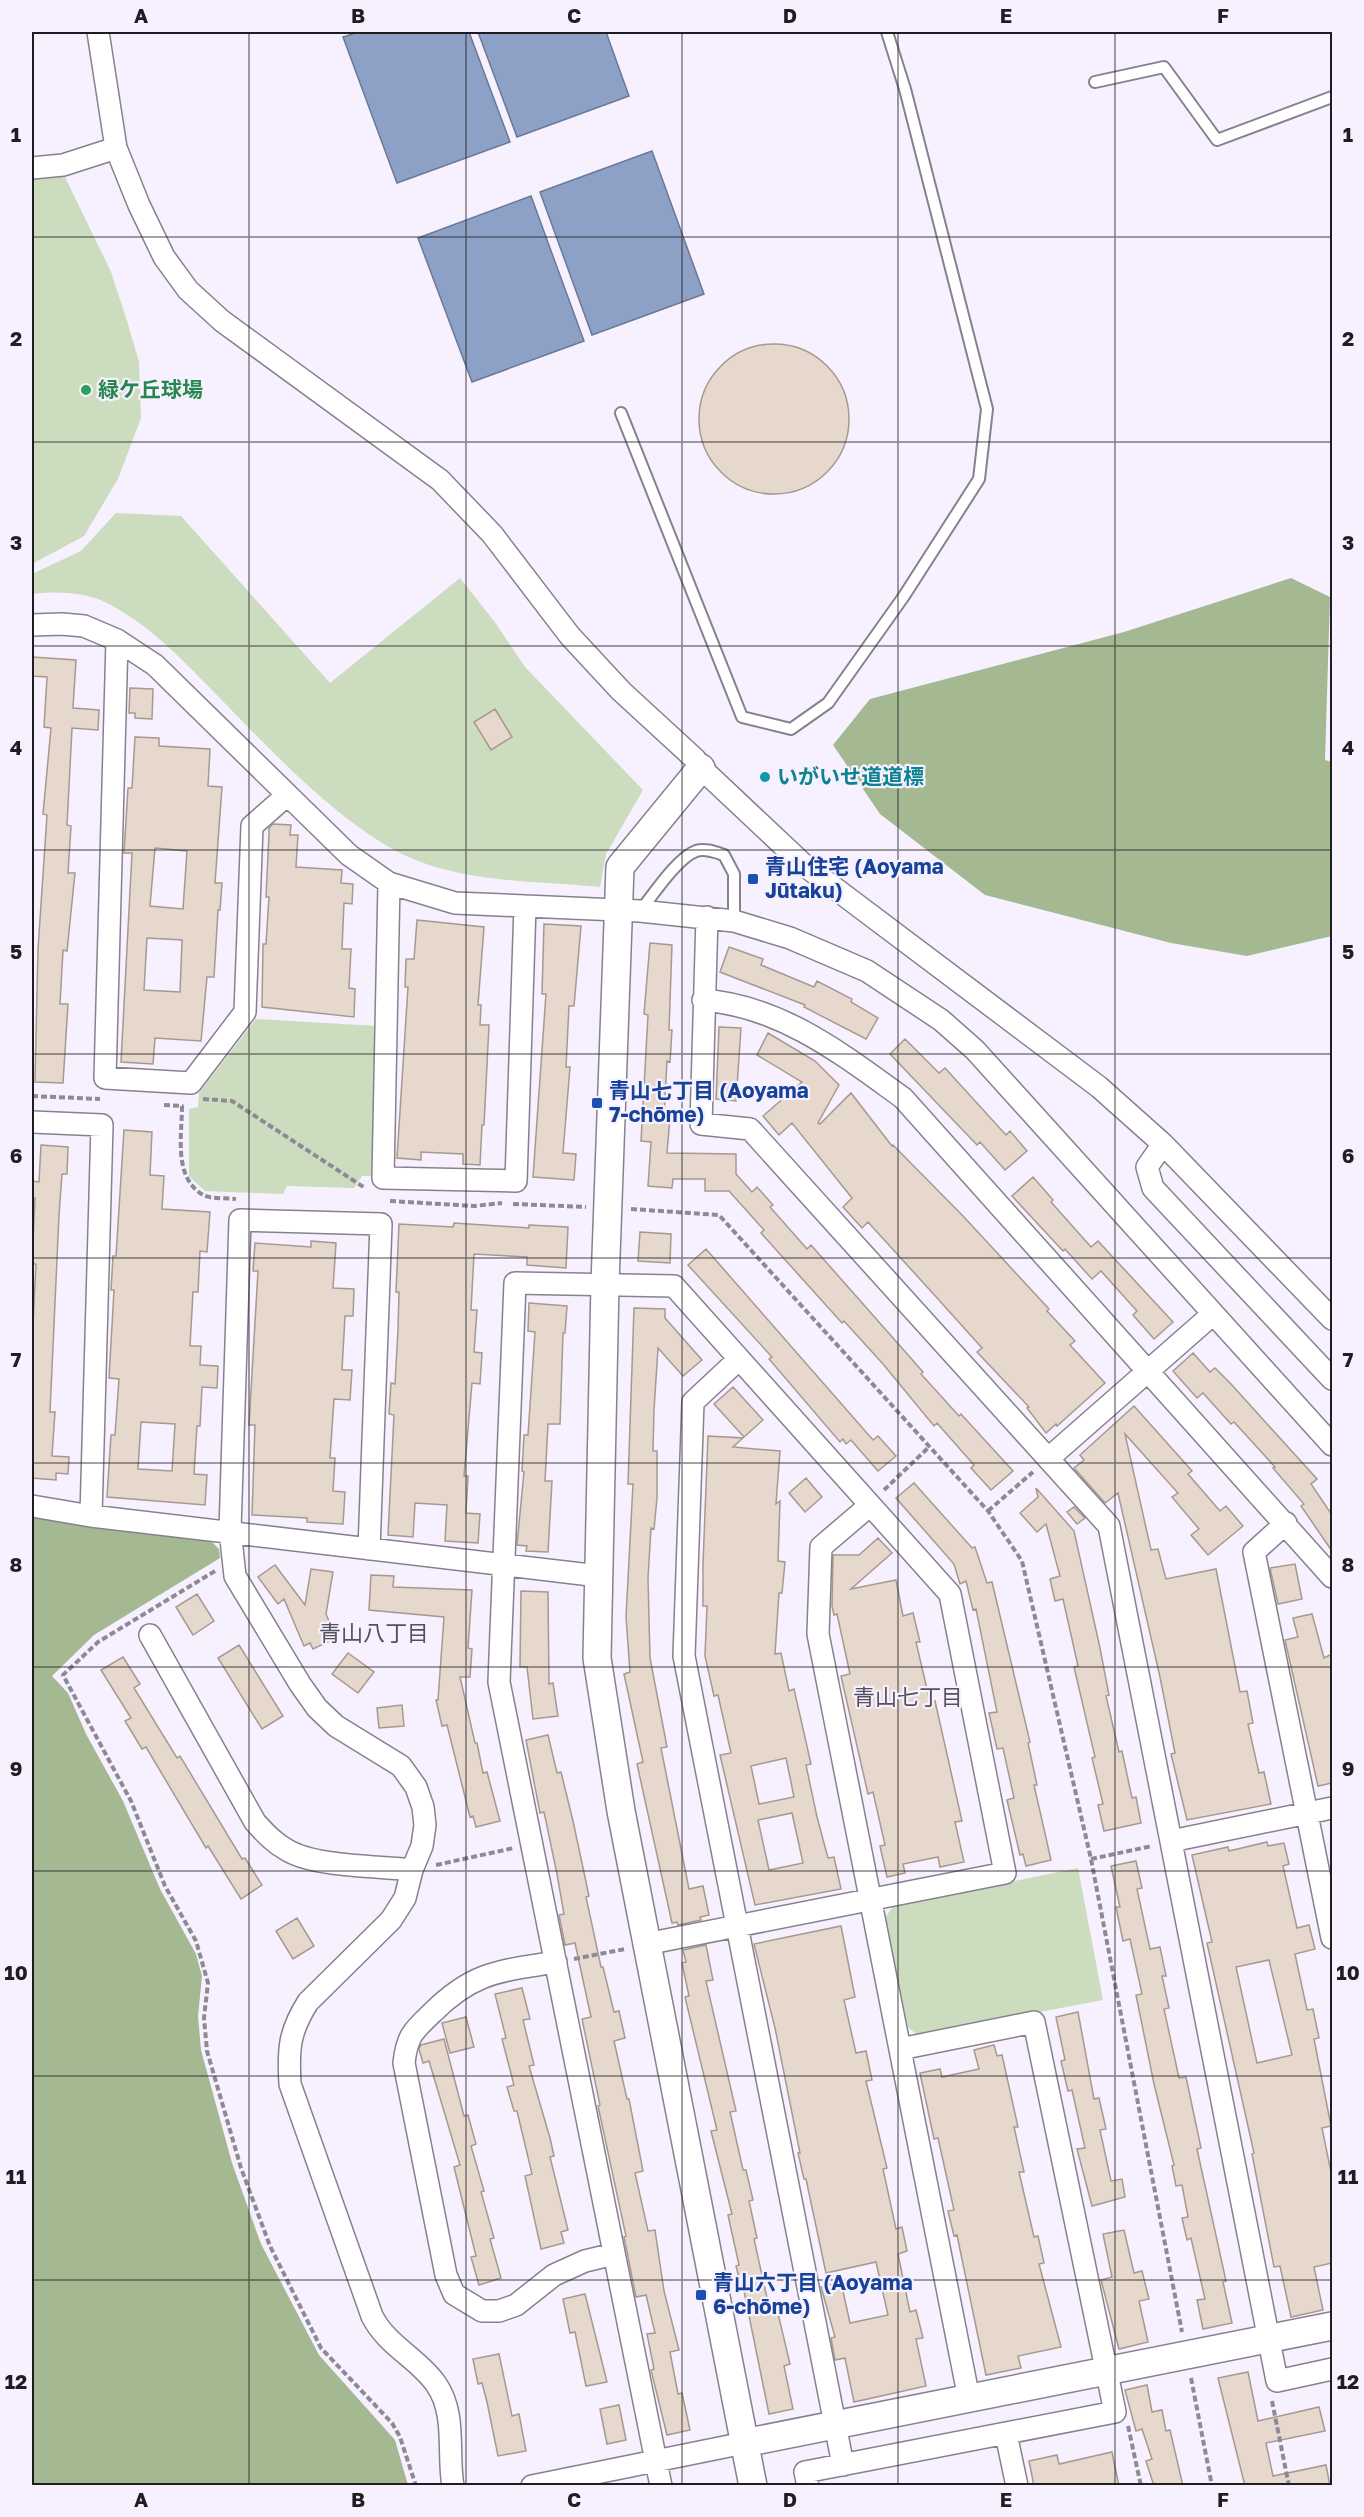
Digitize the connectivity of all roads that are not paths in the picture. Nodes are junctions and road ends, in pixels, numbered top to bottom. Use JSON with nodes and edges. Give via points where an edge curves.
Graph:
{"nodes":[{"id":1,"x":98,"y":32,"type":"edge"},
{"id":2,"x":887,"y":32,"type":"edge"},
{"id":3,"x":1095,"y":82,"type":"dead end"},
{"id":4,"x":1332,"y":97,"type":"edge"},
{"id":5,"x":116,"y":148,"type":"junction"},
{"id":6,"x":32,"y":168,"type":"edge"},
{"id":7,"x":621,"y":413,"type":"dead end"},
{"id":8,"x":32,"y":626,"type":"edge"},
{"id":9,"x":117,"y":640,"type":"junction"},
{"id":10,"x":701,"y":768,"type":"junction"},
{"id":11,"x":286,"y":796,"type":"junction"},
{"id":12,"x":389,"y":883,"type":"junction"},
{"id":13,"x":525,"y":906,"type":"junction"},
{"id":14,"x":629,"y":911,"type":"junction"},
{"id":15,"x":707,"y":917,"type":"junction"},
{"id":16,"x":734,"y":921,"type":"junction"},
{"id":17,"x":703,"y":1000,"type":"junction"},
{"id":18,"x":32,"y":1122,"type":"edge"},
{"id":19,"x":1163,"y":1144,"type":"junction"},
{"id":20,"x":605,"y":1284,"type":"junction"},
{"id":21,"x":1213,"y":1314,"type":"junction"},
{"id":22,"x":1332,"y":1319,"type":"edge"},
{"id":23,"x":739,"y":1359,"type":"junction"},
{"id":24,"x":1147,"y":1373,"type":"junction"},
{"id":25,"x":1332,"y":1379,"type":"edge"},
{"id":26,"x":1330,"y":1436,"type":"edge"},
{"id":27,"x":1050,"y":1457,"type":"junction"},
{"id":28,"x":32,"y":1506,"type":"edge"},
{"id":29,"x":869,"y":1506,"type":"junction"},
{"id":30,"x":92,"y":1516,"type":"junction"},
{"id":31,"x":1286,"y":1523,"type":"junction"},
{"id":32,"x":230,"y":1530,"type":"junction"},
{"id":33,"x":369,"y":1549,"type":"junction"},
{"id":34,"x":502,"y":1566,"type":"junction"},
{"id":35,"x":599,"y":1576,"type":"junction"},
{"id":36,"x":1332,"y":1577,"type":"edge"},
{"id":37,"x":150,"y":1635,"type":"dead end"},
{"id":38,"x":1332,"y":1808,"type":"edge"},
{"id":39,"x":1307,"y":1812,"type":"junction"},
{"id":40,"x":1171,"y":1841,"type":"junction"},
{"id":41,"x":412,"y":1870,"type":"junction"},
{"id":42,"x":871,"y":1900,"type":"junction"},
{"id":43,"x":737,"y":1925,"type":"junction"},
{"id":44,"x":1332,"y":1938,"type":"edge"},
{"id":45,"x":636,"y":1946,"type":"junction"},
{"id":46,"x":556,"y":1962,"type":"junction"},
{"id":47,"x":900,"y":2049,"type":"junction"},
{"id":48,"x":614,"y":2254,"type":"junction"},
{"id":49,"x":1332,"y":2326,"type":"edge"},
{"id":50,"x":1269,"y":2339,"type":"junction"},
{"id":51,"x":1332,"y":2369,"type":"edge"},
{"id":52,"x":1105,"y":2372,"type":"junction"},
{"id":53,"x":969,"y":2399,"type":"junction"},
{"id":54,"x":836,"y":2425,"type":"junction"},
{"id":55,"x":1006,"y":2434,"type":"junction"},
{"id":56,"x":744,"y":2443,"type":"junction"},
{"id":57,"x":656,"y":2461,"type":"junction"},
{"id":58,"x":843,"y":2465,"type":"junction"},
{"id":59,"x":453,"y":2486,"type":"edge"},
{"id":60,"x":532,"y":2486,"type":"edge"},
{"id":61,"x":661,"y":2486,"type":"edge"},
{"id":62,"x":753,"y":2486,"type":"edge"},
{"id":63,"x":808,"y":2486,"type":"edge"},
{"id":64,"x":1017,"y":2486,"type":"edge"}],
"edges":[{"from":1,"to":5,"type":"street"},
{"from":2,"to":7,"type":"lane","via":[[987,409],[979,479],[904,596],[828,703],[791,729],[742,717]]},
{"from":3,"to":4,"type":"lane","via":[[1164,67],[1217,140]]},
{"from":5,"to":6,"type":"street","via":[[63,165]]},
{"from":5,"to":10,"type":"street","via":[[164,257],[188,290],[222,321],[440,480],[492,534],[570,636]]},
{"from":8,"to":9,"type":"street","via":[[84,627]]},
{"from":9,"to":11,"type":"street","via":[[155,665]]},
{"from":9,"to":11,"type":"street","via":[[105,1078],[190,1083],[246,1012],[252,826]]},
{"from":10,"to":14,"type":"street","via":[[620,867]]},
{"from":10,"to":19,"type":"street","via":[[804,865],[1099,1087]]},
{"from":11,"to":12,"type":"street","via":[[349,855]]},
{"from":12,"to":13,"type":"street","via":[[455,903]]},
{"from":12,"to":13,"type":"street","via":[[383,1178],[516,1181]]},
{"from":13,"to":14,"type":"street"},
{"from":14,"to":15,"type":"street"},
{"from":14,"to":16,"type":"lane","via":[[684,859],[696,851],[709,850],[724,855],[734,874]]},
{"from":14,"to":20,"type":"street"},
{"from":15,"to":16,"type":"street"},
{"from":15,"to":17,"type":"street"},
{"from":16,"to":21,"type":"street","via":[[790,938],[867,971],[941,1020],[989,1066]]},
{"from":17,"to":24,"type":"street","via":[[732,1002],[779,1017],[832,1047],[903,1098]]},
{"from":17,"to":27,"type":"street","via":[[701,1124],[750,1129]]},
{"from":18,"to":30,"type":"street","via":[[102,1125]]},
{"from":19,"to":22,"type":"street"},
{"from":19,"to":25,"type":"street","via":[[1147,1167],[1153,1188]]},
{"from":20,"to":23,"type":"street","via":[[674,1286]]},
{"from":20,"to":34,"type":"street","via":[[515,1283]]},
{"from":20,"to":35,"type":"street"},
{"from":21,"to":24,"type":"street"},
{"from":21,"to":26,"type":"street"},
{"from":23,"to":29,"type":"street"},
{"from":23,"to":43,"type":"street","via":[[693,1402],[684,1656]]},
{"from":24,"to":27,"type":"street"},
{"from":24,"to":31,"type":"street"},
{"from":27,"to":40,"type":"street","via":[[1109,1526]]},
{"from":28,"to":30,"type":"street"},
{"from":29,"to":42,"type":"street","via":[[821,1547],[818,1634]]},
{"from":29,"to":42,"type":"street","via":[[950,1594],[1005,1873]]},
{"from":30,"to":32,"type":"street"},
{"from":31,"to":36,"type":"street"},
{"from":31,"to":39,"type":"street","via":[[1254,1552]]},
{"from":32,"to":33,"type":"street"},
{"from":32,"to":33,"type":"street","via":[[240,1220],[381,1224]]},
{"from":32,"to":41,"type":"street","via":[[235,1576],[317,1708],[336,1726],[401,1766],[416,1787],[425,1825]]},
{"from":33,"to":34,"type":"street"},
{"from":34,"to":35,"type":"street"},
{"from":34,"to":46,"type":"street","via":[[498,1682]]},
{"from":35,"to":45,"type":"street","via":[[597,1658],[621,1811]]},
{"from":37,"to":41,"type":"street","via":[[255,1822],[271,1840],[311,1860]]},
{"from":38,"to":39,"type":"street"},
{"from":39,"to":40,"type":"street"},
{"from":39,"to":44,"type":"street"},
{"from":40,"to":50,"type":"street"},
{"from":41,"to":59,"type":"street","via":[[405,1898],[391,1920],[308,2002],[299,2017],[290,2044],[290,2084],[372,2316],[380,2331],[436,2384],[443,2398],[449,2422]]},
{"from":42,"to":43,"type":"street"},
{"from":42,"to":47,"type":"street"},
{"from":43,"to":45,"type":"street"},
{"from":43,"to":54,"type":"street"},
{"from":45,"to":56,"type":"street"},
{"from":46,"to":48,"type":"street"},
{"from":46,"to":48,"type":"street","via":[[487,1974],[451,1995],[406,2042],[404,2063],[410,2096],[446,2275],[454,2294],[482,2311],[499,2311],[516,2306],[554,2275]]},
{"from":47,"to":52,"type":"street","via":[[1034,2022]]},
{"from":47,"to":53,"type":"street"},
{"from":48,"to":57,"type":"street"},
{"from":49,"to":50,"type":"street"},
{"from":50,"to":51,"type":"street","via":[[1277,2380]]},
{"from":50,"to":52,"type":"street"},
{"from":52,"to":53,"type":"street"},
{"from":52,"to":55,"type":"street","via":[[1115,2412]]},
{"from":53,"to":54,"type":"street"},
{"from":54,"to":56,"type":"street"},
{"from":54,"to":58,"type":"street"},
{"from":55,"to":58,"type":"street"},
{"from":55,"to":64,"type":"street"},
{"from":56,"to":57,"type":"street"},
{"from":56,"to":62,"type":"street"},
{"from":57,"to":60,"type":"street"},
{"from":57,"to":61,"type":"street"},
{"from":58,"to":63,"type":"street","via":[[805,2472]]}]}
